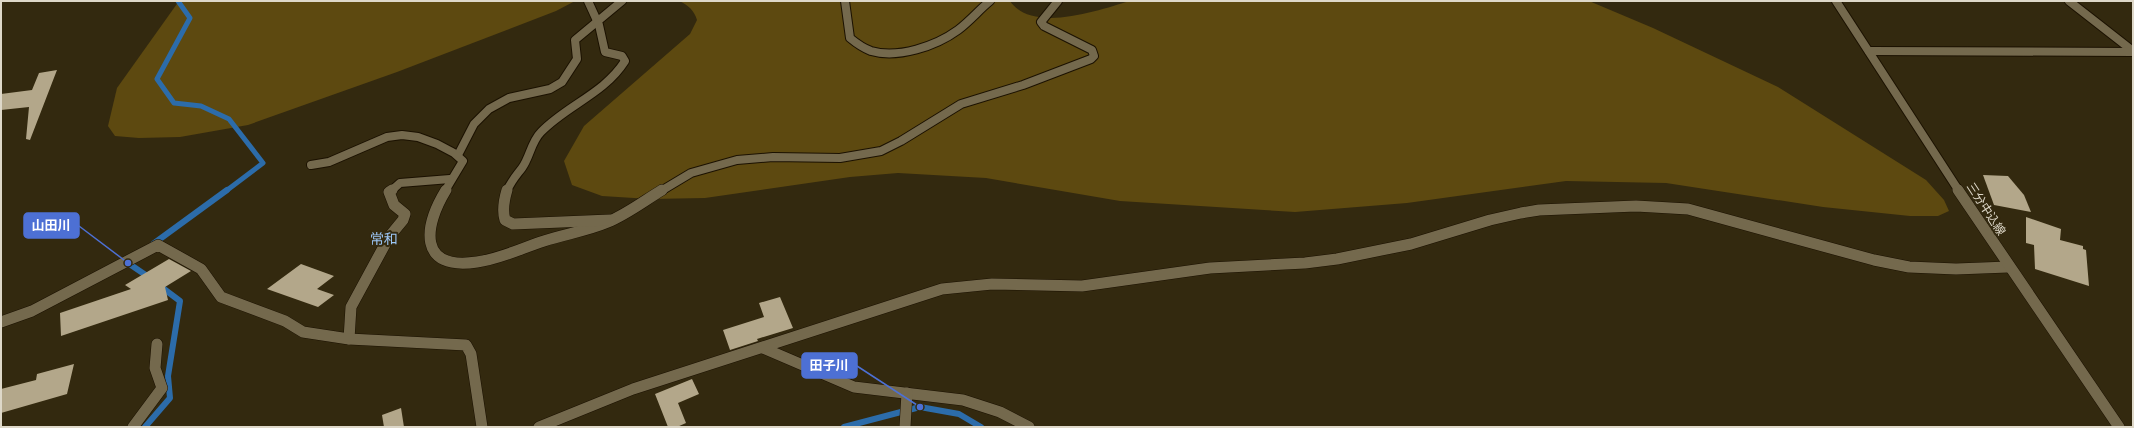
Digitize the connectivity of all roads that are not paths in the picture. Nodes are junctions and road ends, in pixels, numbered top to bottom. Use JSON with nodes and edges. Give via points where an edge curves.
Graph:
{"nodes":[{"id":1,"x":588,"y":1,"type":"edge"},
{"id":2,"x":622,"y":1,"type":"edge"},
{"id":3,"x":845,"y":1,"type":"edge"},
{"id":4,"x":990,"y":1,"type":"edge"},
{"id":5,"x":1058,"y":1,"type":"edge"},
{"id":6,"x":1836,"y":1,"type":"edge"},
{"id":7,"x":2069,"y":1,"type":"edge"},
{"id":8,"x":597,"y":22,"type":"junction"},
{"id":9,"x":1869,"y":51,"type":"junction"},
{"id":10,"x":2133,"y":52,"type":"edge"},
{"id":11,"x":458,"y":155,"type":"junction"},
{"id":12,"x":311,"y":165,"type":"dead end"},
{"id":13,"x":450,"y":179,"type":"junction"},
{"id":14,"x":614,"y":220,"type":"junction"},
{"id":15,"x":2008,"y":266,"type":"junction"},
{"id":16,"x":1,"y":322,"type":"edge"},
{"id":17,"x":349,"y":339,"type":"junction"},
{"id":18,"x":157,"y":344,"type":"dead end"},
{"id":19,"x":763,"y":348,"type":"junction"},
{"id":20,"x":907,"y":395,"type":"junction"},
{"id":21,"x":905,"y":425,"type":"edge"},
{"id":22,"x":134,"y":427,"type":"edge"},
{"id":23,"x":482,"y":427,"type":"edge"},
{"id":24,"x":539,"y":427,"type":"edge"},
{"id":25,"x":1029,"y":427,"type":"edge"},
{"id":26,"x":2119,"y":427,"type":"edge"}],
"edges":[{"from":1,"to":8,"type":"street"},
{"from":2,"to":8,"type":"street"},
{"from":3,"to":4,"type":"street","via":[[850,38],[862,48],[877,52],[900,52],[927,45],[954,32]]},
{"from":5,"to":14,"type":"street","via":[[1041,22],[1044,26],[1092,50],[1094,56],[1091,59],[961,104],[882,150],[831,160],[750,157],[692,172],[644,204]]},
{"from":6,"to":9,"type":"street","name":"三分中込線"},
{"from":7,"to":10,"type":"street"},
{"from":8,"to":11,"type":"street","via":[[575,40],[577,59],[560,83],[546,90],[521,94],[499,103],[478,117],[464,137]]},
{"from":8,"to":14,"type":"street","via":[[605,52],[622,56],[625,60],[622,68],[597,93],[552,123],[533,142],[522,167],[512,179],[502,214],[505,220],[513,224]]},
{"from":9,"to":10,"type":"street"},
{"from":9,"to":15,"type":"street","name":"三分中込線"},
{"from":11,"to":12,"type":"street","via":[[423,136],[394,134],[336,160]]},
{"from":11,"to":13,"type":"street","via":[[463,161]]},
{"from":13,"to":14,"type":"street","via":[[429,229],[429,241],[434,251],[448,260],[470,263],[483,260]]},
{"from":13,"to":17,"type":"street","via":[[400,183],[390,192],[394,204],[405,214],[389,237],[352,307]]},
{"from":15,"to":19,"type":"street","via":[[1909,267],[1874,260],[1688,209],[1636,206],[1539,210],[1490,220],[1411,244],[1337,259],[1210,268],[1082,286],[992,284],[942,289]]},
{"from":15,"to":26,"type":"street","name":"三分中込線"},
{"from":16,"to":17,"type":"street","via":[[32,311],[158,245],[201,269],[221,297],[285,321],[302,332]]},
{"from":17,"to":23,"type":"street","via":[[449,342],[466,345],[471,354]]},
{"from":18,"to":22,"type":"street","via":[[155,368],[162,388]]},
{"from":19,"to":20,"type":"street","via":[[854,387]]},
{"from":19,"to":24,"type":"street","via":[[633,389]]},
{"from":20,"to":21,"type":"street"},
{"from":20,"to":25,"type":"street","via":[[964,400],[1000,412]]}]}
